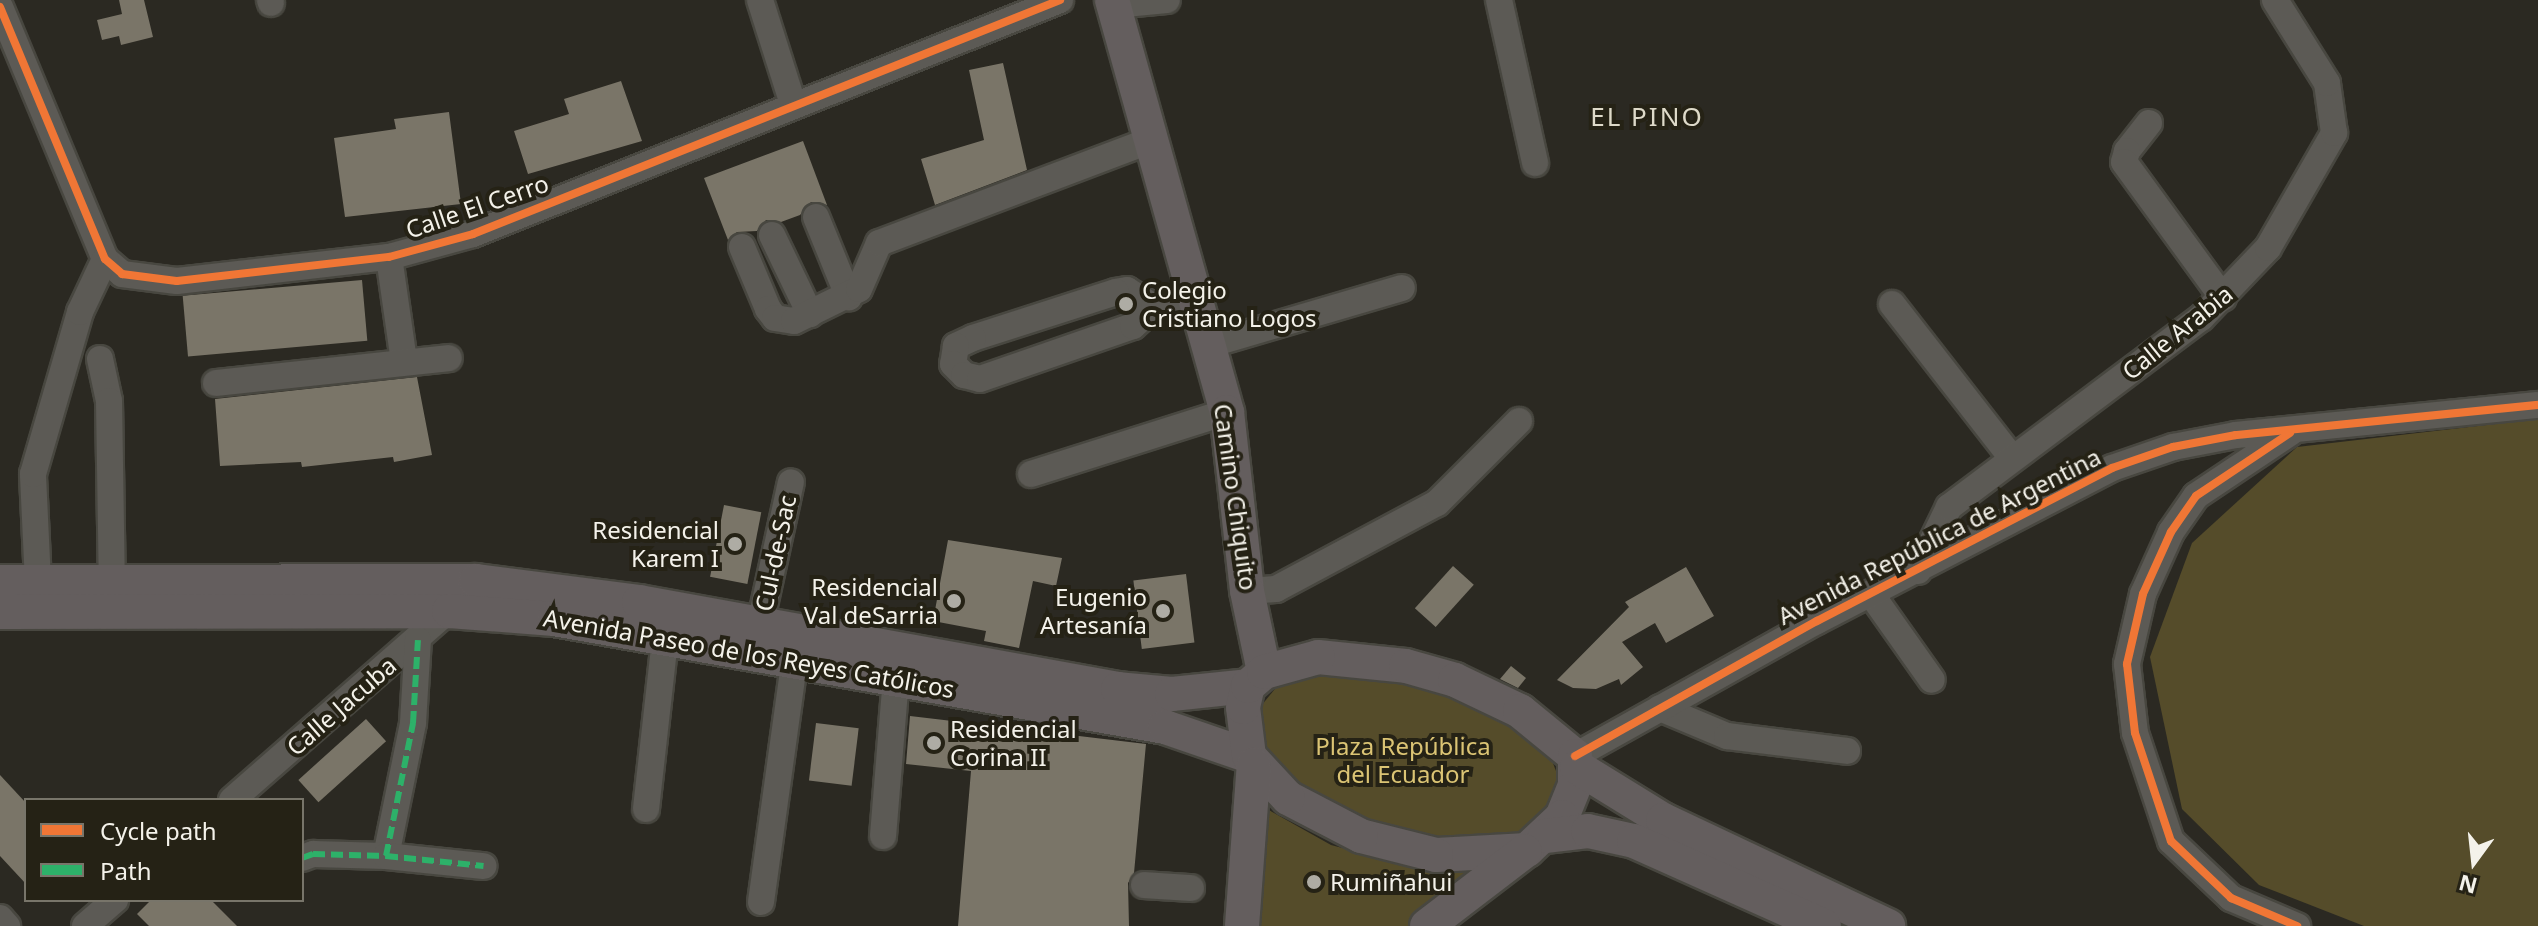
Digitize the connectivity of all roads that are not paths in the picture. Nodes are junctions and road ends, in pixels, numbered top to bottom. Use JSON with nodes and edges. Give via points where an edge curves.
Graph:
{"nodes":[{"id":1,"x":760,"y":0,"type":"edge"},
{"id":2,"x":1060,"y":0,"type":"edge"},
{"id":3,"x":1167,"y":0,"type":"edge"},
{"id":4,"x":1499,"y":0,"type":"edge"},
{"id":5,"x":2275,"y":0,"type":"edge"},
{"id":6,"x":1113,"y":2,"type":"edge"},
{"id":7,"x":0,"y":7,"type":"edge"},
{"id":8,"x":793,"y":104,"type":"junction"},
{"id":9,"x":2149,"y":123,"type":"dead end"},
{"id":10,"x":1152,"y":140,"type":"junction"},
{"id":11,"x":1535,"y":163,"type":"dead end"},
{"id":12,"x":816,"y":217,"type":"dead end"},
{"id":13,"x":772,"y":235,"type":"dead end"},
{"id":14,"x":742,"y":247,"type":"dead end"},
{"id":15,"x":389,"y":257,"type":"junction"},
{"id":16,"x":105,"y":259,"type":"junction"},
{"id":17,"x":1402,"y":288,"type":"dead end"},
{"id":18,"x":1195,"y":296,"type":"junction"},
{"id":19,"x":849,"y":298,"type":"junction"},
{"id":20,"x":2223,"y":298,"type":"junction"},
{"id":21,"x":1892,"y":304,"type":"dead end"},
{"id":22,"x":1154,"y":307,"type":"junction"},
{"id":23,"x":810,"y":314,"type":"junction"},
{"id":24,"x":1208,"y":345,"type":"junction"},
{"id":25,"x":449,"y":358,"type":"dead end"},
{"id":26,"x":100,"y":359,"type":"dead end"},
{"id":27,"x":404,"y":361,"type":"junction"},
{"id":28,"x":216,"y":383,"type":"dead end"},
{"id":29,"x":2538,"y":405,"type":"edge"},
{"id":30,"x":1227,"y":412,"type":"junction"},
{"id":31,"x":1519,"y":421,"type":"dead end"},
{"id":32,"x":2301,"y":426,"type":"junction"},
{"id":33,"x":2011,"y":457,"type":"junction"},
{"id":34,"x":1031,"y":474,"type":"dead end"},
{"id":35,"x":791,"y":482,"type":"dead end"},
{"id":36,"x":1918,"y":571,"type":"junction"},
{"id":37,"x":476,"y":581,"type":"junction"},
{"id":38,"x":0,"y":582,"type":"edge"},
{"id":39,"x":38,"y":582,"type":"junction"},
{"id":40,"x":1247,"y":591,"type":"junction"},
{"id":41,"x":1871,"y":594,"type":"junction"},
{"id":42,"x":112,"y":596,"type":"junction"},
{"id":43,"x":449,"y":611,"type":"junction"},
{"id":44,"x":0,"y":612,"type":"edge"},
{"id":45,"x":667,"y":620,"type":"junction"},
{"id":46,"x":760,"y":624,"type":"junction"},
{"id":47,"x":418,"y":640,"type":"junction"},
{"id":48,"x":795,"y":658,"type":"junction"},
{"id":49,"x":896,"y":677,"type":"junction"},
{"id":50,"x":1256,"y":679,"type":"junction"},
{"id":51,"x":1932,"y":680,"type":"dead end"},
{"id":52,"x":1660,"y":708,"type":"junction"},
{"id":53,"x":1847,"y":751,"type":"dead end"},
{"id":54,"x":1252,"y":760,"type":"junction"},
{"id":55,"x":1576,"y":762,"type":"junction"},
{"id":56,"x":234,"y":798,"type":"edge"},
{"id":57,"x":646,"y":809,"type":"dead end"},
{"id":58,"x":883,"y":836,"type":"dead end"},
{"id":59,"x":1536,"y":843,"type":"junction"},
{"id":60,"x":386,"y":856,"type":"junction"},
{"id":61,"x":304,"y":857,"type":"edge"},
{"id":62,"x":483,"y":866,"type":"dead end"},
{"id":63,"x":1144,"y":885,"type":"dead end"},
{"id":64,"x":1191,"y":888,"type":"dead end"},
{"id":65,"x":113,"y":902,"type":"edge"},
{"id":66,"x":761,"y":902,"type":"dead end"},
{"id":67,"x":0,"y":918,"type":"edge"},
{"id":68,"x":7,"y":926,"type":"edge"},
{"id":69,"x":85,"y":926,"type":"edge"},
{"id":70,"x":1242,"y":926,"type":"edge"},
{"id":71,"x":1427,"y":926,"type":"edge"},
{"id":72,"x":1824,"y":926,"type":"edge"},
{"id":73,"x":1888,"y":926,"type":"edge"},
{"id":74,"x":2297,"y":926,"type":"edge"}],
"edges":[{"from":1,"to":8,"type":"street"},
{"from":2,"to":8,"type":"street","name":"Calle El Cerro","via":[[911,63]]},
{"from":3,"to":6,"type":"street"},
{"from":4,"to":11,"type":"street"},
{"from":5,"to":20,"type":"street","name":"Calle Arabia","via":[[2327,83],[2334,133],[2268,248]]},
{"from":6,"to":10,"type":"main road","name":"Camino Chiquito"},
{"from":7,"to":16,"type":"street"},
{"from":8,"to":15,"type":"street","name":"Calle El Cerro","via":[[473,234]]},
{"from":9,"to":20,"type":"street","via":[[2124,162]]},
{"from":10,"to":18,"type":"main road","name":"Camino Chiquito"},
{"from":10,"to":19,"type":"street","via":[[879,243],[864,282]]},
{"from":12,"to":19,"type":"street"},
{"from":13,"to":23,"type":"street"},
{"from":14,"to":23,"type":"street","via":[[775,318],[794,321]]},
{"from":15,"to":16,"type":"street","name":"Calle El Cerro","via":[[177,281],[122,274]]},
{"from":15,"to":27,"type":"street"},
{"from":16,"to":39,"type":"street","via":[[80,312],[33,474]]},
{"from":17,"to":24,"type":"street"},
{"from":18,"to":22,"type":"street"},
{"from":18,"to":24,"type":"main road","name":"Camino Chiquito"},
{"from":19,"to":23,"type":"street"},
{"from":20,"to":33,"type":"street","name":"Calle Arabia"},
{"from":21,"to":33,"type":"street"},
{"from":22,"to":22,"type":"street","via":[[1127,290],[1116,292],[973,338],[956,346],[953,364],[964,375],[980,379],[1133,326]]},
{"from":24,"to":30,"type":"main road","name":"Camino Chiquito"},
{"from":25,"to":27,"type":"street"},
{"from":26,"to":42,"type":"street","via":[[109,401]]},
{"from":27,"to":28,"type":"street"},
{"from":29,"to":32,"type":"street","name":"Avenida República de Argentina"},
{"from":30,"to":34,"type":"street"},
{"from":30,"to":40,"type":"main road","name":"Camino Chiquito"},
{"from":31,"to":40,"type":"street","via":[[1437,503],[1276,589]]},
{"from":32,"to":36,"type":"street","name":"Avenida República de Argentina","via":[[2173,447],[2112,468]]},
{"from":32,"to":74,"type":"street","via":[[2196,496],[2171,532],[2143,594],[2127,664],[2135,733],[2171,841],[2231,898]]},
{"from":33,"to":36,"type":"street","name":"Calle Arabia","via":[[1949,507]]},
{"from":35,"to":46,"type":"street","name":"Cul-de-Sac"},
{"from":36,"to":41,"type":"street","name":"Avenida República de Argentina"},
{"from":37,"to":42,"type":"main road","name":"Avenida Paseo de los Reyes Católicos"},
{"from":37,"to":43,"type":"street","name":"Calle Jacuba"},
{"from":37,"to":45,"type":"main road","name":"Avenida Paseo de los Reyes Católicos"},
{"from":38,"to":39,"type":"main road","name":"Avenida Paseo de los Reyes Católicos"},
{"from":39,"to":42,"type":"main road","name":"Avenida Paseo de los Reyes Católicos"},
{"from":40,"to":50,"type":"main road","name":"Camino Chiquito"},
{"from":41,"to":51,"type":"street"},
{"from":41,"to":52,"type":"street","name":"Avenida República de Argentina"},
{"from":42,"to":43,"type":"main road","name":"Avenida Paseo de los Reyes Católicos"},
{"from":42,"to":44,"type":"main road","name":"Avenida Paseo de los Reyes Católicos"},
{"from":43,"to":45,"type":"main road","name":"Avenida Paseo de los Reyes Católicos"},
{"from":43,"to":47,"type":"street","name":"Calle Jacuba"},
{"from":45,"to":46,"type":"main road","name":"Avenida Paseo de los Reyes Católicos"},
{"from":45,"to":48,"type":"main road","name":"Avenida Paseo de los Reyes Católicos"},
{"from":45,"to":57,"type":"street"},
{"from":46,"to":50,"type":"main road","name":"Avenida Paseo de los Reyes Católicos","via":[[1118,689],[1172,694]]},
{"from":47,"to":56,"type":"street","name":"Calle Jacuba"},
{"from":47,"to":60,"type":"street","via":[[413,723]]},
{"from":48,"to":49,"type":"main road","name":"Avenida Paseo de los Reyes Católicos"},
{"from":48,"to":66,"type":"street"},
{"from":49,"to":54,"type":"main road","name":"Avenida Paseo de los Reyes Católicos","via":[[1165,727]]},
{"from":49,"to":58,"type":"street"},
{"from":50,"to":54,"type":"main road","via":[[1243,707]]},
{"from":50,"to":55,"type":"main road","via":[[1318,657],[1406,666],[1455,680],[1520,711]]},
{"from":52,"to":53,"type":"street","via":[[1727,736]]},
{"from":52,"to":55,"type":"street","name":"Avenida República de Argentina"},
{"from":54,"to":59,"type":"main road","via":[[1276,789],[1321,818],[1385,844],[1436,855]]},
{"from":54,"to":70,"type":"main road"},
{"from":55,"to":59,"type":"main road","via":[[1571,798]]},
{"from":55,"to":73,"type":"main road","via":[[1663,820]]},
{"from":59,"to":71,"type":"main road"},
{"from":59,"to":72,"type":"main road","via":[[1588,831],[1634,841]]},
{"from":60,"to":61,"type":"street"},
{"from":60,"to":62,"type":"street"},
{"from":63,"to":64,"type":"street"},
{"from":65,"to":69,"type":"street"},
{"from":67,"to":68,"type":"street"}]}
